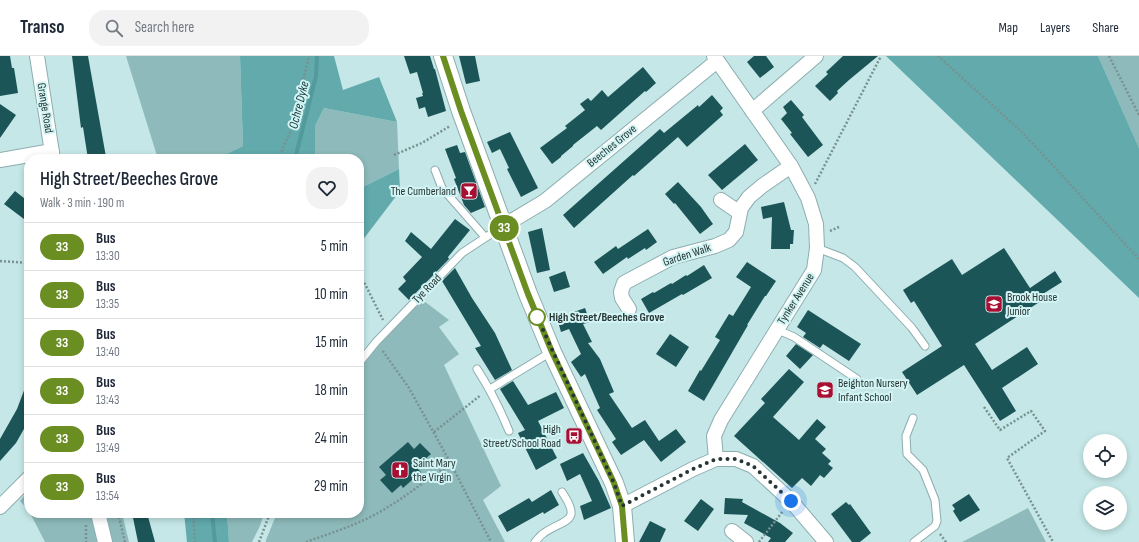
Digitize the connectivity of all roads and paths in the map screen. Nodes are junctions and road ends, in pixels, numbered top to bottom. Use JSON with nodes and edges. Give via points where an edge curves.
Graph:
{"nodes":[{"id":1,"x":37,"y":56,"type":"edge"},
{"id":2,"x":309,"y":56,"type":"edge"},
{"id":3,"x":443,"y":56,"type":"edge"},
{"id":4,"x":816,"y":56,"type":"edge"},
{"id":5,"x":880,"y":56,"type":"edge"},
{"id":6,"x":938,"y":56,"type":"edge"},
{"id":7,"x":1109,"y":56,"type":"edge"},
{"id":8,"x":716,"y":58,"type":"edge"},
{"id":9,"x":752,"y":111,"type":"junction"},
{"id":10,"x":1139,"y":115,"type":"edge"},
{"id":11,"x":463,"y":117,"type":"junction"},
{"id":12,"x":53,"y":154,"type":"edge"},
{"id":13,"x":280,"y":154,"type":"edge"},
{"id":14,"x":394,"y":155,"type":"dead end"},
{"id":15,"x":24,"y":158,"type":"edge"},
{"id":16,"x":0,"y":160,"type":"edge"},
{"id":17,"x":791,"y":166,"type":"junction"},
{"id":18,"x":435,"y":170,"type":"dead end"},
{"id":19,"x":808,"y":198,"type":"junction"},
{"id":20,"x":721,"y":200,"type":"dead end"},
{"id":21,"x":740,"y":213,"type":"junction"},
{"id":22,"x":503,"y":226,"type":"junction"},
{"id":23,"x":485,"y":237,"type":"junction"},
{"id":24,"x":817,"y":248,"type":"junction"},
{"id":25,"x":1139,"y":259,"type":"edge"},
{"id":26,"x":0,"y":261,"type":"edge"},
{"id":27,"x":24,"y":263,"type":"edge"},
{"id":28,"x":364,"y":282,"type":"edge"},
{"id":29,"x":629,"y":309,"type":"dead end"},
{"id":30,"x":388,"y":329,"type":"junction"},
{"id":31,"x":778,"y":330,"type":"junction"},
{"id":32,"x":376,"y":342,"type":"junction"},
{"id":33,"x":925,"y":346,"type":"dead end"},
{"id":34,"x":552,"y":352,"type":"junction"},
{"id":35,"x":364,"y":357,"type":"edge"},
{"id":36,"x":477,"y":369,"type":"dead end"},
{"id":37,"x":858,"y":379,"type":"dead end"},
{"id":38,"x":490,"y":389,"type":"junction"},
{"id":39,"x":984,"y":407,"type":"dead end"},
{"id":40,"x":913,"y":418,"type":"dead end"},
{"id":41,"x":509,"y":431,"type":"dead end"},
{"id":42,"x":434,"y":432,"type":"junction"},
{"id":43,"x":716,"y":459,"type":"junction"},
{"id":44,"x":451,"y":464,"type":"junction"},
{"id":45,"x":24,"y":483,"type":"edge"},
{"id":46,"x":562,"y":492,"type":"dead end"},
{"id":47,"x":791,"y":501,"type":"junction"},
{"id":48,"x":622,"y":506,"type":"junction"},
{"id":49,"x":0,"y":507,"type":"edge"},
{"id":50,"x":99,"y":518,"type":"edge"},
{"id":51,"x":119,"y":518,"type":"edge"},
{"id":52,"x":193,"y":518,"type":"edge"},
{"id":53,"x":268,"y":518,"type":"edge"},
{"id":54,"x":732,"y":531,"type":"dead end"},
{"id":55,"x":104,"y":542,"type":"edge"},
{"id":56,"x":125,"y":542,"type":"edge"},
{"id":57,"x":195,"y":542,"type":"edge"},
{"id":58,"x":259,"y":542,"type":"edge"},
{"id":59,"x":306,"y":542,"type":"edge"},
{"id":60,"x":491,"y":542,"type":"edge"},
{"id":61,"x":535,"y":542,"type":"edge"},
{"id":62,"x":625,"y":542,"type":"edge"},
{"id":63,"x":746,"y":542,"type":"edge"},
{"id":64,"x":759,"y":542,"type":"edge"},
{"id":65,"x":826,"y":542,"type":"edge"},
{"id":66,"x":914,"y":542,"type":"edge"},
{"id":67,"x":1053,"y":542,"type":"edge"}],
"edges":[{"from":1,"to":12,"type":"street","name":"Grange Road"},
{"from":2,"to":13,"type":"path","via":[[292,128]]},
{"from":3,"to":11,"type":"street"},
{"from":4,"to":9,"type":"street"},
{"from":5,"to":19,"type":"path"},
{"from":6,"to":25,"type":"path","via":[[1022,132]]},
{"from":7,"to":10,"type":"path"},
{"from":8,"to":9,"type":"street","name":"Tynker Avenue"},
{"from":8,"to":22,"type":"street","name":"Beeches Grove","via":[[545,201]]},
{"from":9,"to":17,"type":"street","name":"Tynker Avenue"},
{"from":11,"to":14,"type":"path","via":[[422,143]]},
{"from":11,"to":22,"type":"street"},
{"from":15,"to":16,"type":"street"},
{"from":17,"to":19,"type":"street","name":"Tynker Avenue"},
{"from":17,"to":21,"type":"street","name":"Garden Walk","via":[[749,197]]},
{"from":18,"to":23,"type":"lane","via":[[442,188]]},
{"from":19,"to":24,"type":"street","name":"Tynker Avenue","via":[[816,224]]},
{"from":20,"to":21,"type":"street"},
{"from":21,"to":29,"type":"street","name":"Garden Walk","via":[[736,232],[729,240],[673,257],[624,284],[622,298]]},
{"from":22,"to":23,"type":"lane","name":"Tye Road"},
{"from":22,"to":34,"type":"street"},
{"from":23,"to":30,"type":"lane","name":"Tye Road","via":[[462,253]]},
{"from":24,"to":31,"type":"street","name":"Tynker Avenue","via":[[814,270]]},
{"from":24,"to":33,"type":"lane","via":[[843,258],[855,267],[912,328]]},
{"from":26,"to":27,"type":"path"},
{"from":28,"to":30,"type":"path"},
{"from":30,"to":32,"type":"lane","name":"Tye Road"},
{"from":31,"to":37,"type":"lane","via":[[794,337]]},
{"from":31,"to":43,"type":"street","name":"Tynker Avenue","via":[[721,420],[714,436]]},
{"from":32,"to":35,"type":"lane","name":"Tye Road"},
{"from":32,"to":42,"type":"path","via":[[409,388]]},
{"from":34,"to":38,"type":"lane"},
{"from":34,"to":48,"type":"street","via":[[614,483]]},
{"from":36,"to":38,"type":"lane"},
{"from":38,"to":41,"type":"lane"},
{"from":38,"to":42,"type":"path"},
{"from":39,"to":67,"type":"path","via":[[1000,430],[1030,411],[1045,431],[1007,458]]},
{"from":40,"to":66,"type":"lane","via":[[906,436],[906,454],[923,470],[935,500],[937,521],[935,526]]},
{"from":42,"to":44,"type":"path"},
{"from":43,"to":47,"type":"street","via":[[736,459],[753,466]]},
{"from":43,"to":48,"type":"street"},
{"from":44,"to":59,"type":"path","via":[[386,508],[342,529]]},
{"from":44,"to":60,"type":"path"},
{"from":45,"to":49,"type":"street"},
{"from":46,"to":61,"type":"lane","via":[[570,506],[570,517],[566,522],[543,533]]},
{"from":47,"to":64,"type":"path"},
{"from":47,"to":65,"type":"street"},
{"from":48,"to":62,"type":"street"},
{"from":50,"to":55,"type":"street"},
{"from":51,"to":56,"type":"path"},
{"from":52,"to":57,"type":"path"},
{"from":53,"to":58,"type":"path"},
{"from":54,"to":63,"type":"street"}]}
